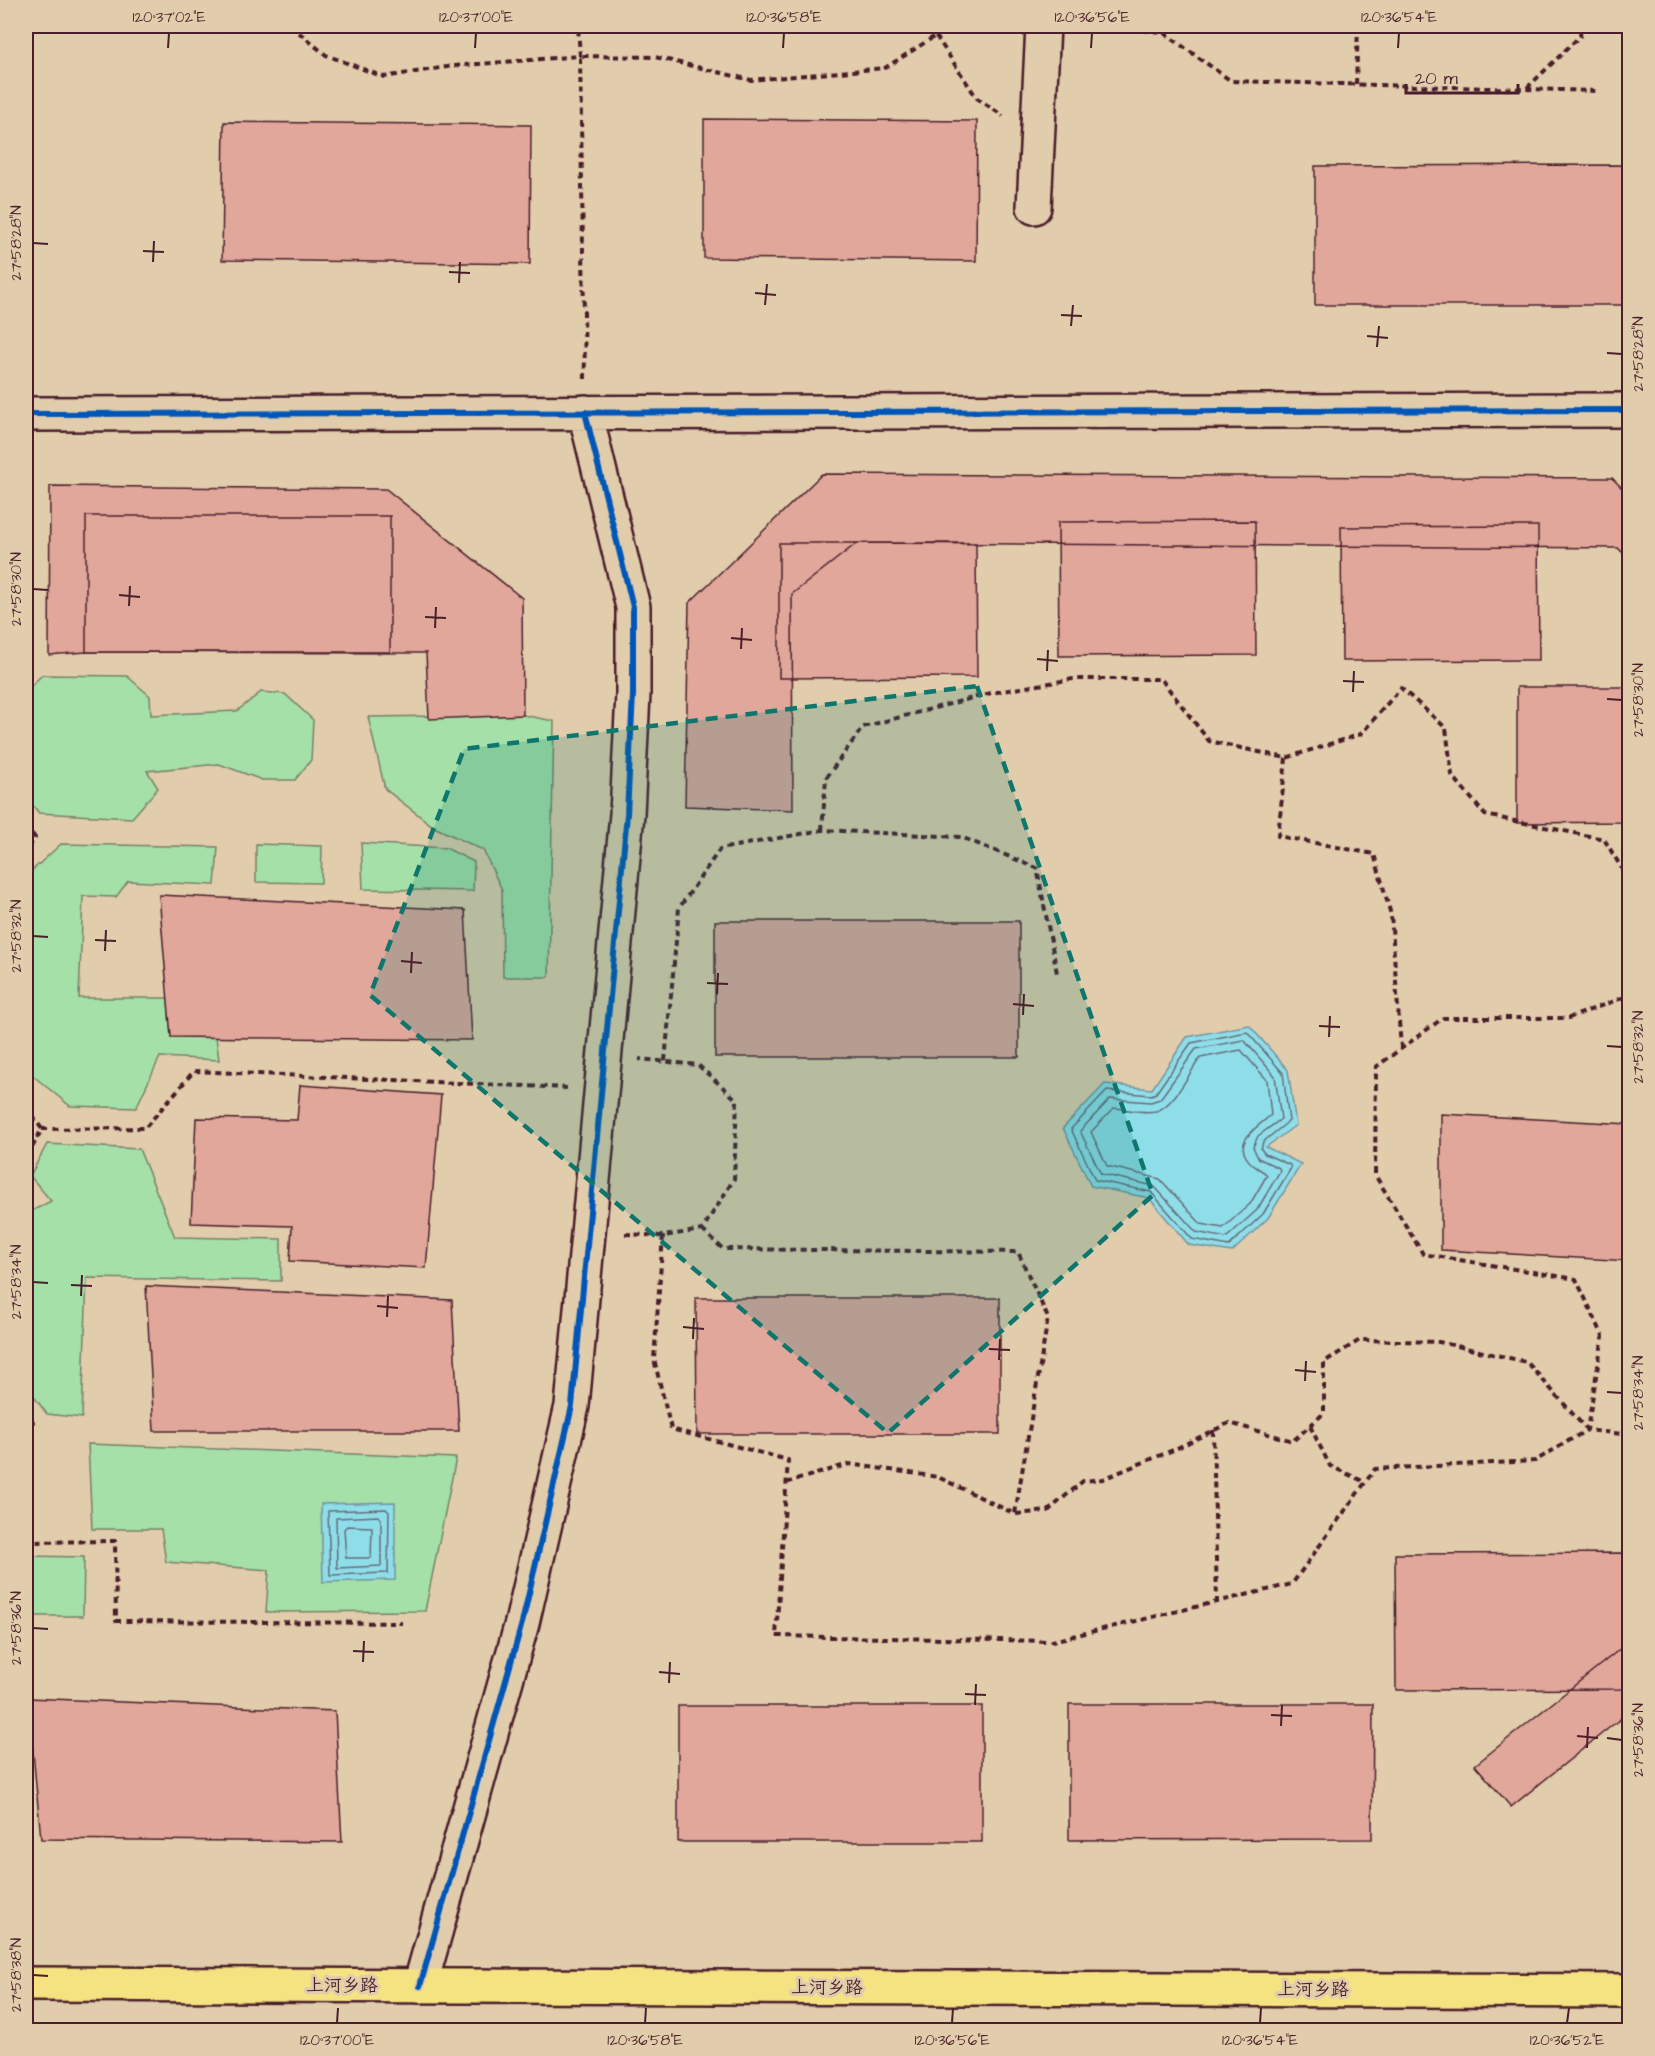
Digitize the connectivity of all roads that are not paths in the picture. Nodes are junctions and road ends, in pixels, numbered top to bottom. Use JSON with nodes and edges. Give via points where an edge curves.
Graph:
{"nodes":[{"id":1,"x":1043,"y":26,"type":"edge"},
{"id":2,"x":1034,"y":207,"type":"dead end"},
{"id":3,"x":1629,"y":410,"type":"edge"},
{"id":4,"x":585,"y":412,"type":"junction"},
{"id":5,"x":26,"y":414,"type":"edge"},
{"id":6,"x":26,"y":1984,"type":"edge"},
{"id":7,"x":420,"y":1986,"type":"junction"},
{"id":8,"x":1629,"y":1991,"type":"edge"}],
"edges":[{"from":1,"to":2,"type":"street"},
{"from":3,"to":4,"type":"street"},
{"from":4,"to":5,"type":"street"},
{"from":4,"to":7,"type":"street","via":[[633,608],[633,694],[627,814],[572,1406],[522,1623]]},
{"from":6,"to":7,"type":"main road","name":"上河乡路"},
{"from":7,"to":8,"type":"main road","name":"上河乡路"}]}
